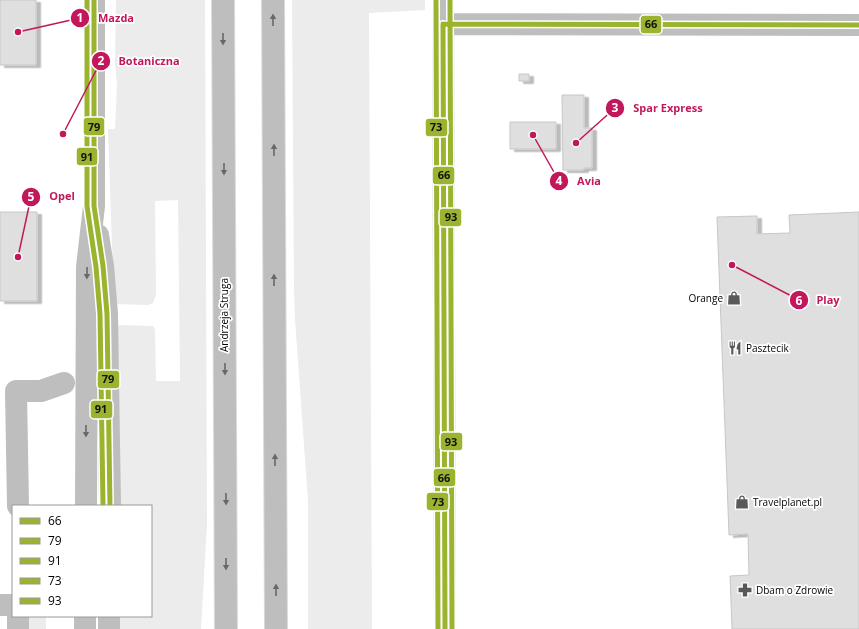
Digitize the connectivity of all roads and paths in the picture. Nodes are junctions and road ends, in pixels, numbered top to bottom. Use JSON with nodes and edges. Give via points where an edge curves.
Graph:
{"nodes":[{"id":1,"x":94,"y":0,"type":"edge"},
{"id":2,"x":223,"y":0,"type":"edge"},
{"id":3,"x":273,"y":0,"type":"edge"},
{"id":4,"x":443,"y":0,"type":"edge"},
{"id":5,"x":443,"y":24,"type":"junction"},
{"id":6,"x":859,"y":25,"type":"edge"},
{"id":7,"x":94,"y":206,"type":"junction"},
{"id":8,"x":64,"y":383,"type":"dead end"},
{"id":9,"x":8,"y":391,"type":"edge"},
{"id":10,"x":18,"y":505,"type":"edge"},
{"id":11,"x":86,"y":505,"type":"edge"},
{"id":12,"x":110,"y":505,"type":"edge"},
{"id":13,"x":0,"y":605,"type":"edge"},
{"id":14,"x":12,"y":605,"type":"edge"},
{"id":15,"x":18,"y":617,"type":"edge"},
{"id":16,"x":85,"y":617,"type":"edge"},
{"id":17,"x":109,"y":617,"type":"edge"},
{"id":18,"x":18,"y":629,"type":"edge"},
{"id":19,"x":85,"y":629,"type":"edge"},
{"id":20,"x":109,"y":629,"type":"edge"},
{"id":21,"x":226,"y":629,"type":"edge"},
{"id":22,"x":276,"y":629,"type":"edge"},
{"id":23,"x":445,"y":629,"type":"edge"}],
"edges":[{"from":1,"to":7,"type":"street"},
{"from":2,"to":21,"type":"street","name":"Andrzeja Struga","one_way":true},
{"from":22,"to":3,"type":"street","one_way":true},
{"from":4,"to":5,"type":"street"},
{"from":5,"to":6,"type":"street"},
{"from":5,"to":23,"type":"street"},
{"from":7,"to":11,"type":"street","one_way":true,"via":[[86,267]]},
{"from":7,"to":12,"type":"street","via":[[107,314]]},
{"from":8,"to":9,"type":"street","via":[[41,391]]},
{"from":9,"to":10,"type":"street"},
{"from":13,"to":14,"type":"street"},
{"from":15,"to":18,"type":"street"},
{"from":16,"to":19,"type":"street"},
{"from":17,"to":20,"type":"street"}]}
